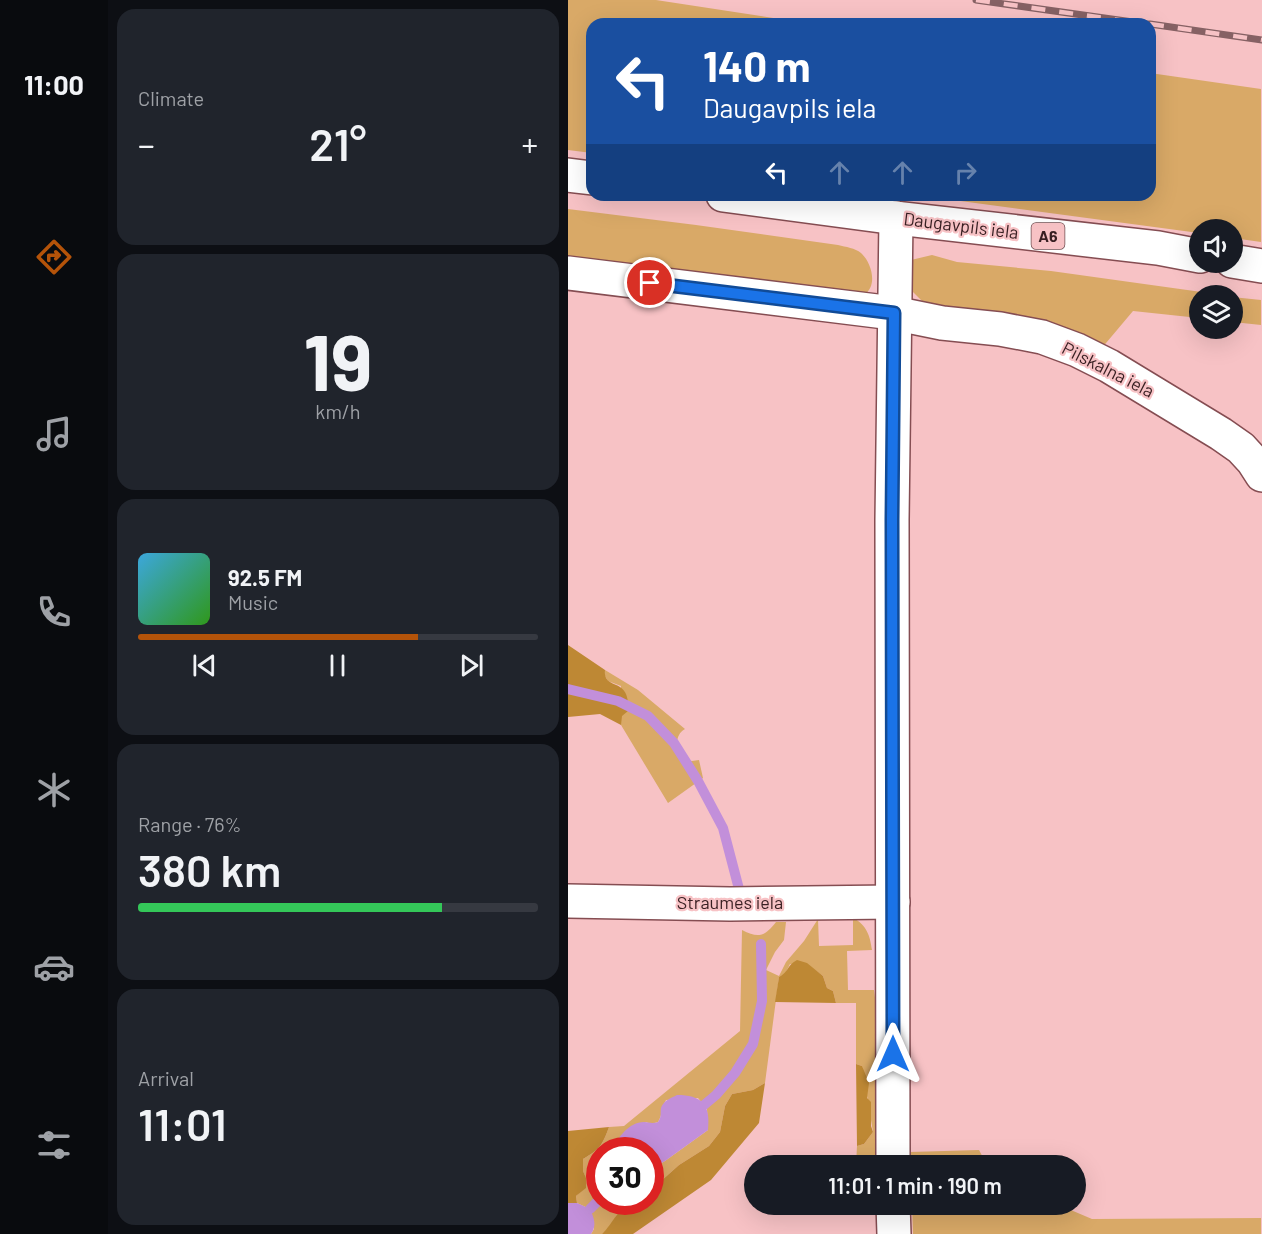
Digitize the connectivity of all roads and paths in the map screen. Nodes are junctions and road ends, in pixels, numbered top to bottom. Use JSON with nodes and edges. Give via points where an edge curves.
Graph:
{"nodes":[{"id":1,"x":568,"y":175,"type":"edge"},
{"id":2,"x":586,"y":177,"type":"edge"},
{"id":3,"x":768,"y":201,"type":"edge"},
{"id":4,"x":896,"y":218,"type":"junction"},
{"id":5,"x":1189,"y":254,"type":"edge"},
{"id":6,"x":1243,"y":263,"type":"edge"},
{"id":7,"x":1261,"y":266,"type":"edge"},
{"id":8,"x":568,"y":273,"type":"edge"},
{"id":9,"x":894,"y":313,"type":"junction"},
{"id":10,"x":1261,"y":475,"type":"edge"},
{"id":11,"x":568,"y":901,"type":"edge"},
{"id":12,"x":893,"y":902,"type":"junction"},
{"id":13,"x":893,"y":1155,"type":"edge"},
{"id":14,"x":894,"y":1215,"type":"edge"},
{"id":15,"x":894,"y":1234,"type":"edge"}],
"edges":[{"from":1,"to":2,"type":"main road"},
{"from":3,"to":4,"type":"main road","name":"Daugavpils iela","number":"A6"},
{"from":4,"to":5,"type":"main road","name":"Daugavpils iela","number":"A6"},
{"from":4,"to":9,"type":"main road"},
{"from":6,"to":7,"type":"main road"},
{"from":8,"to":9,"type":"main road"},
{"from":9,"to":10,"type":"main road","name":"Pilskalna iela","via":[[1042,337],[1077,350],[1221,434],[1241,448]]},
{"from":9,"to":12,"type":"main road"},
{"from":11,"to":12,"type":"main road","name":"Straumes iela"},
{"from":12,"to":13,"type":"main road"},
{"from":14,"to":15,"type":"main road"}]}
